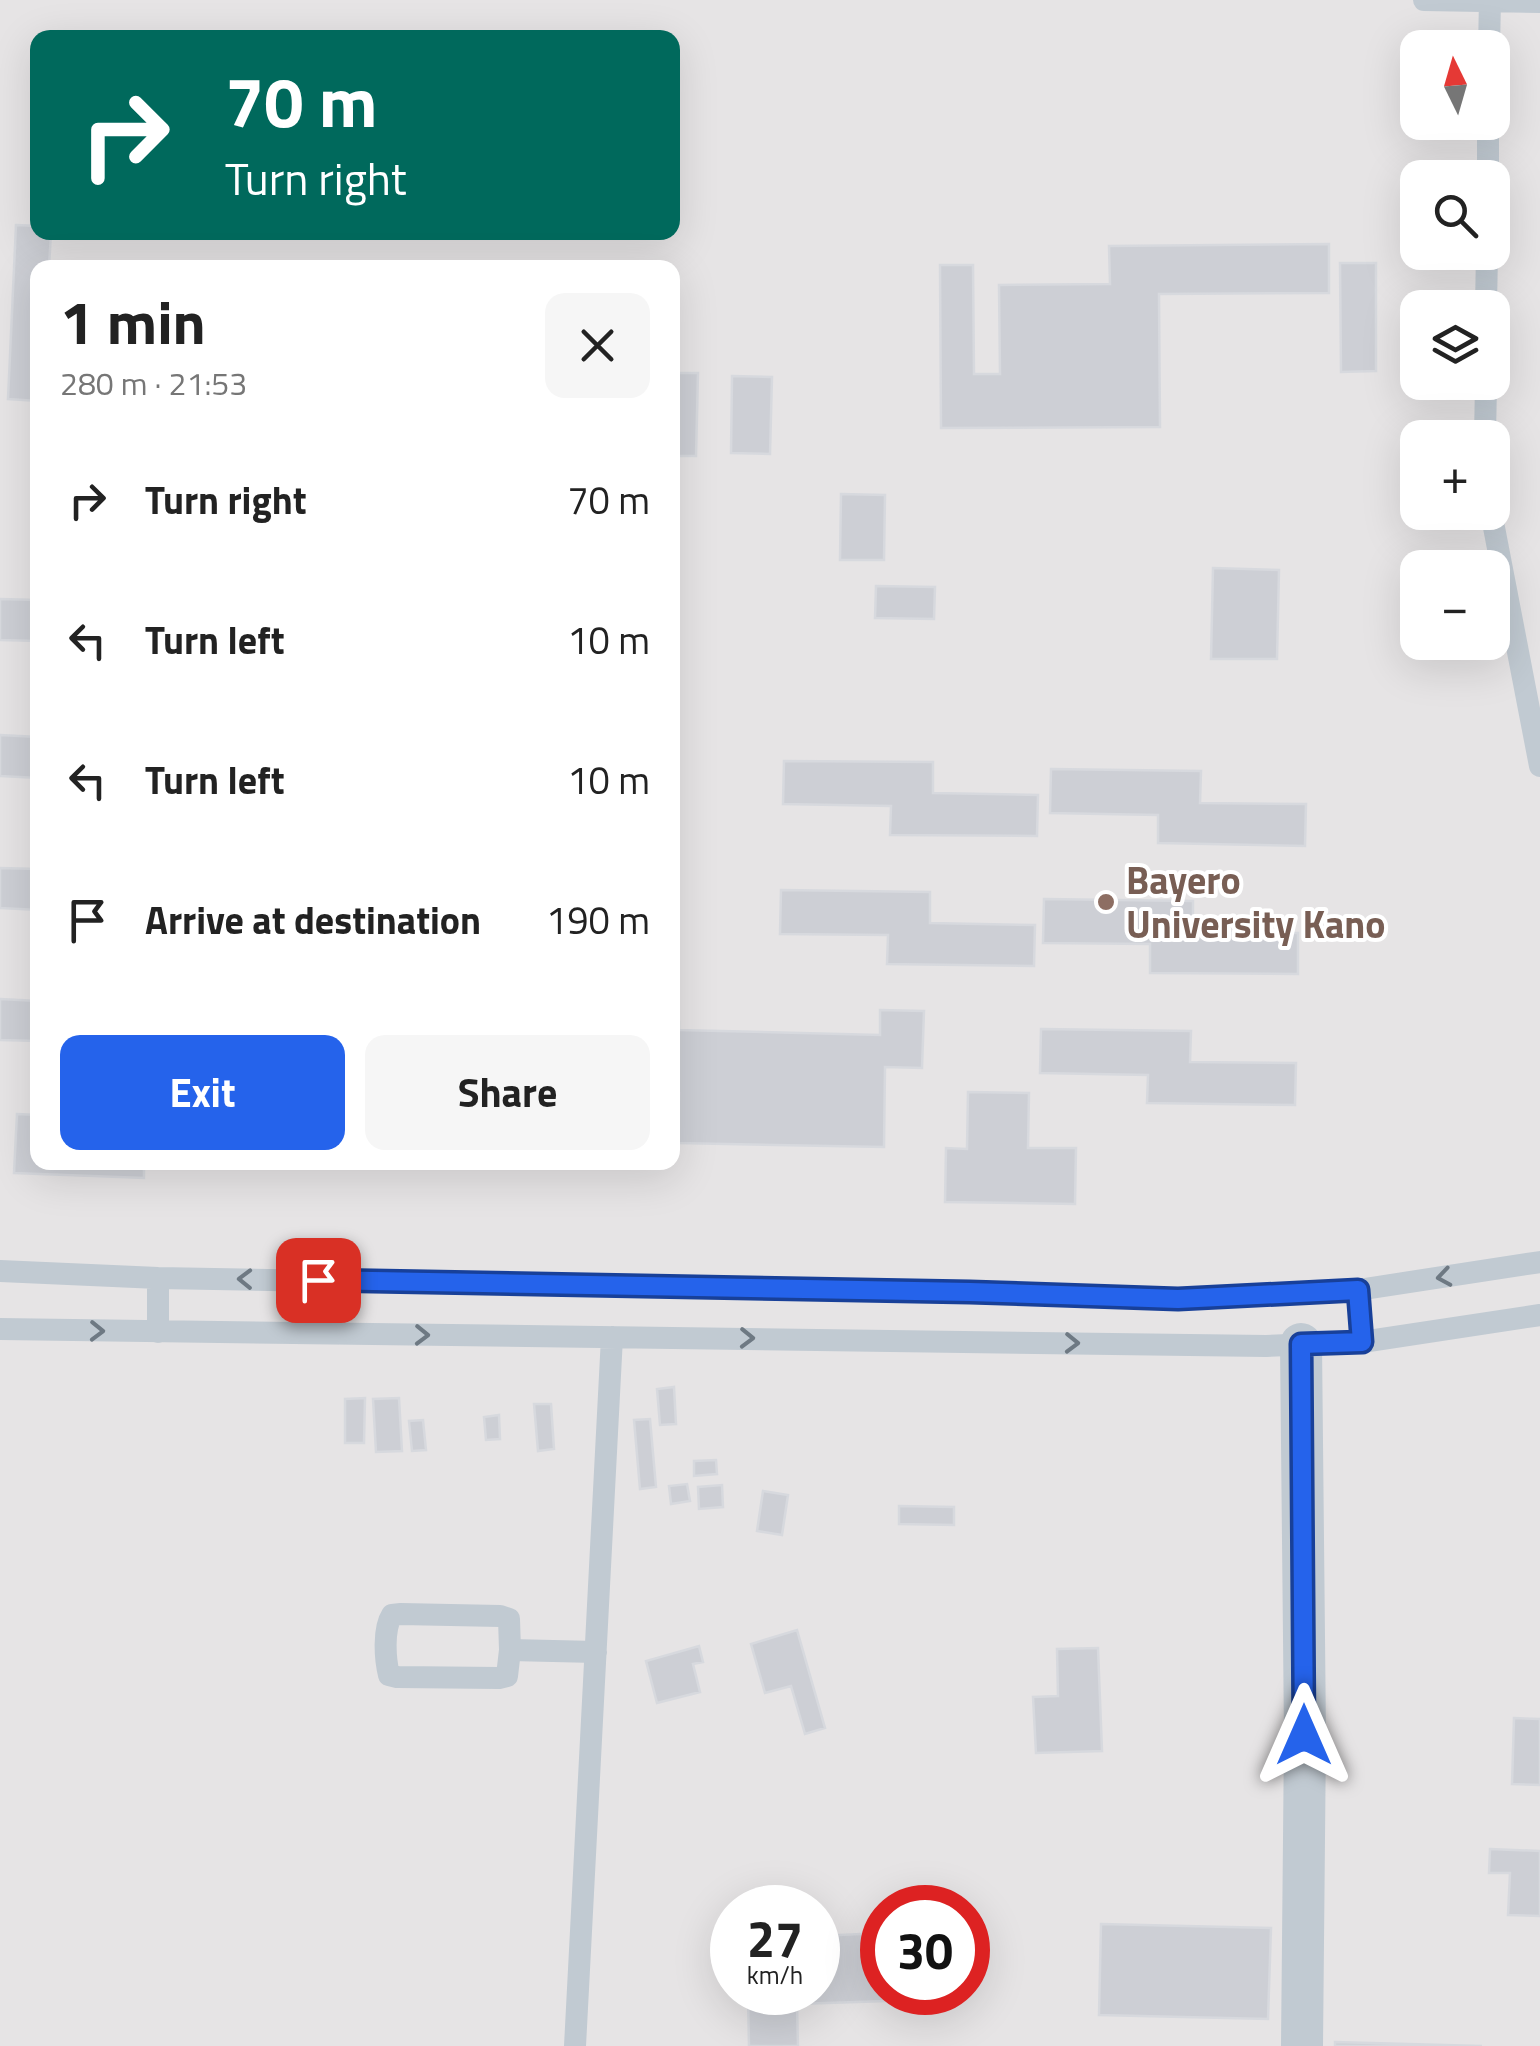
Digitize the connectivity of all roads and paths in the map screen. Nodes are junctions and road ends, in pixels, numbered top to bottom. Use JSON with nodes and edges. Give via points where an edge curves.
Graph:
{"nodes":[{"id":1,"x":1424,"y":0,"type":"edge"},
{"id":2,"x":1490,"y":1,"type":"edge"},
{"id":3,"x":1540,"y":2,"type":"edge"},
{"id":4,"x":1489,"y":30,"type":"edge"},
{"id":5,"x":1494,"y":530,"type":"edge"},
{"id":6,"x":1540,"y":766,"type":"edge"},
{"id":7,"x":1540,"y":1262,"type":"edge"},
{"id":8,"x":0,"y":1272,"type":"edge"},
{"id":9,"x":158,"y":1278,"type":"junction"},
{"id":10,"x":1358,"y":1290,"type":"junction"},
{"id":11,"x":1540,"y":1314,"type":"edge"},
{"id":12,"x":0,"y":1329,"type":"edge"},
{"id":13,"x":158,"y":1332,"type":"junction"},
{"id":14,"x":612,"y":1336,"type":"junction"},
{"id":15,"x":1362,"y":1342,"type":"junction"},
{"id":16,"x":1301,"y":1344,"type":"junction"},
{"id":17,"x":510,"y":1650,"type":"junction"},
{"id":18,"x":596,"y":1652,"type":"junction"},
{"id":19,"x":575,"y":2046,"type":"edge"},
{"id":20,"x":1302,"y":2046,"type":"edge"}],
"edges":[{"from":1,"to":2,"type":"lane"},
{"from":2,"to":3,"type":"lane"},
{"from":2,"to":4,"type":"lane"},
{"from":5,"to":6,"type":"lane"},
{"from":7,"to":10,"type":"lane","one_way":true},
{"from":8,"to":9,"type":"lane"},
{"from":10,"to":9,"type":"lane","one_way":true,"via":[[1178,1299]]},
{"from":9,"to":13,"type":"lane"},
{"from":10,"to":15,"type":"lane"},
{"from":11,"to":15,"type":"lane"},
{"from":12,"to":13,"type":"lane","one_way":true},
{"from":13,"to":14,"type":"lane","one_way":true},
{"from":14,"to":16,"type":"lane","one_way":true},
{"from":14,"to":18,"type":"lane"},
{"from":15,"to":16,"type":"lane"},
{"from":16,"to":20,"type":"street"},
{"from":17,"to":17,"type":"lane","via":[[507,1676],[499,1678],[397,1677],[387,1666],[387,1621],[401,1614],[500,1616],[510,1619]]},
{"from":17,"to":18,"type":"lane"},
{"from":18,"to":19,"type":"lane"}]}
